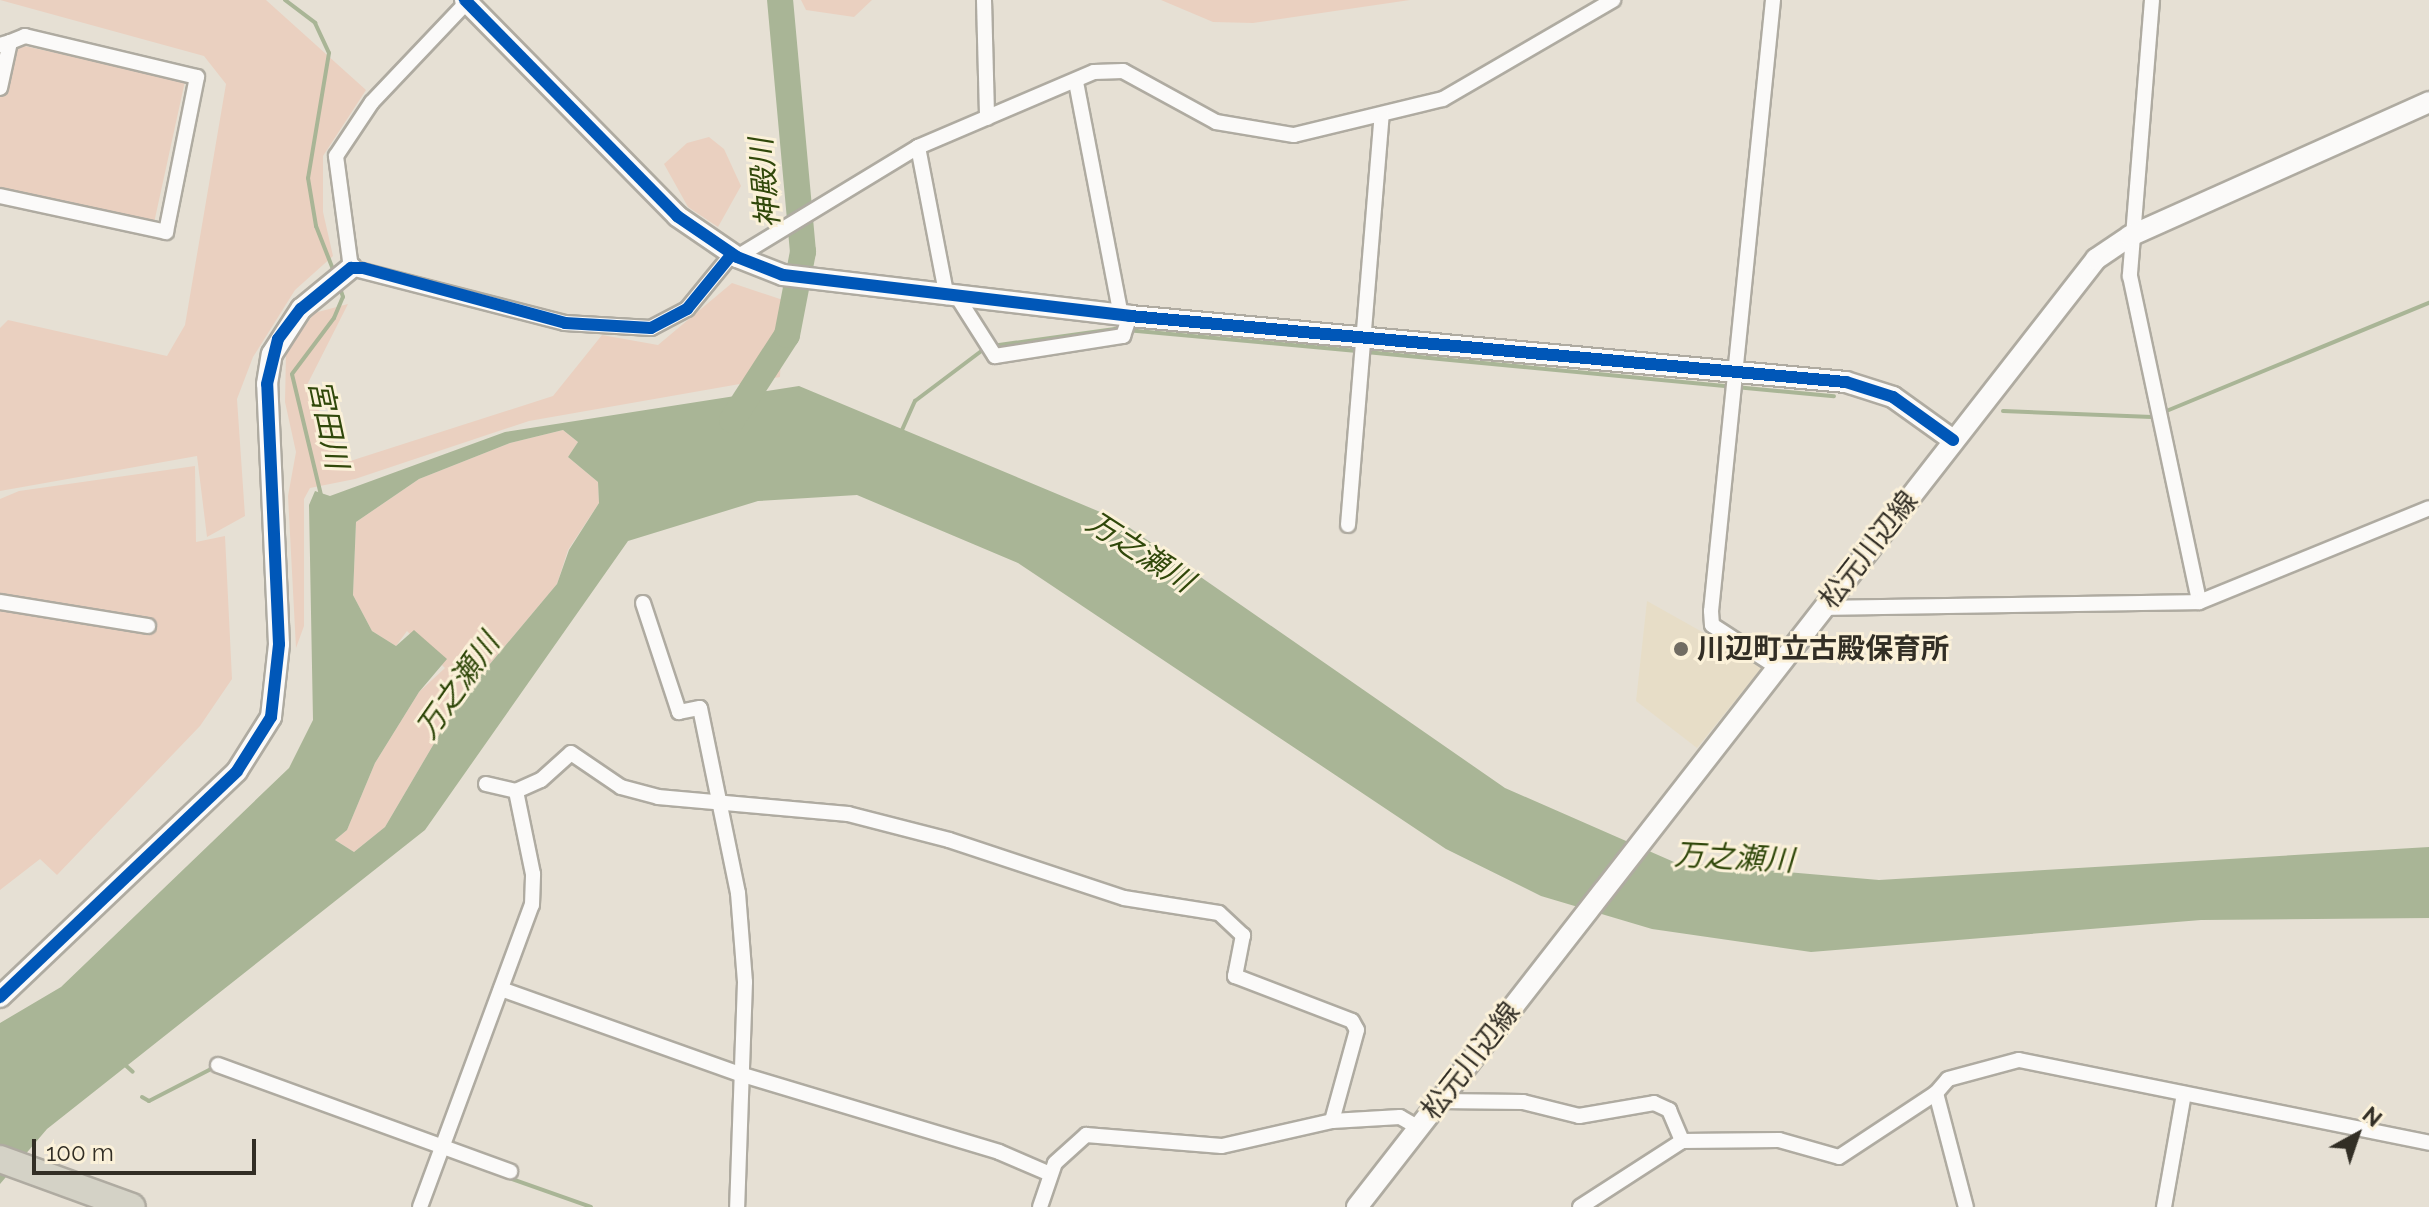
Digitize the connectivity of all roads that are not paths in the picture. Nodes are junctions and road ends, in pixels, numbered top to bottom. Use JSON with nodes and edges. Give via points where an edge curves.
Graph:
{"nodes":[{"id":1,"x":984,"y":0,"type":"edge"},
{"id":2,"x":1613,"y":0,"type":"edge"},
{"id":3,"x":1773,"y":0,"type":"edge"},
{"id":4,"x":2152,"y":0,"type":"edge"},
{"id":5,"x":467,"y":1,"type":"edge"},
{"id":6,"x":5,"y":44,"type":"edge"},
{"id":7,"x":1076,"y":82,"type":"junction"},
{"id":8,"x":0,"y":88,"type":"edge"},
{"id":9,"x":2429,"y":102,"type":"edge"},
{"id":10,"x":1382,"y":115,"type":"junction"},
{"id":11,"x":987,"y":118,"type":"junction"},
{"id":12,"x":918,"y":147,"type":"junction"},
{"id":13,"x":0,"y":196,"type":"edge"},
{"id":14,"x":2130,"y":236,"type":"junction"},
{"id":15,"x":735,"y":256,"type":"junction"},
{"id":16,"x":347,"y":271,"type":"junction"},
{"id":17,"x":952,"y":298,"type":"junction"},
{"id":18,"x":1125,"y":323,"type":"junction"},
{"id":19,"x":1362,"y":346,"type":"junction"},
{"id":20,"x":1736,"y":382,"type":"junction"},
{"id":21,"x":1953,"y":440,"type":"junction"},
{"id":22,"x":2429,"y":508,"type":"edge"},
{"id":23,"x":1348,"y":525,"type":"dead end"},
{"id":24,"x":0,"y":602,"type":"edge"},
{"id":25,"x":2199,"y":602,"type":"junction"},
{"id":26,"x":643,"y":603,"type":"dead end"},
{"id":27,"x":1825,"y":608,"type":"junction"},
{"id":28,"x":148,"y":626,"type":"dead end"},
{"id":29,"x":1777,"y":667,"type":"junction"},
{"id":30,"x":486,"y":784,"type":"dead end"},
{"id":31,"x":516,"y":791,"type":"junction"},
{"id":32,"x":725,"y":806,"type":"junction"},
{"id":33,"x":501,"y":989,"type":"junction"},
{"id":34,"x":0,"y":997,"type":"edge"},
{"id":35,"x":218,"y":1065,"type":"dead end"},
{"id":36,"x":743,"y":1075,"type":"junction"},
{"id":37,"x":1936,"y":1093,"type":"junction"},
{"id":38,"x":2184,"y":1094,"type":"junction"},
{"id":39,"x":1440,"y":1101,"type":"junction"},
{"id":40,"x":1332,"y":1121,"type":"junction"},
{"id":41,"x":1419,"y":1128,"type":"junction"},
{"id":42,"x":1682,"y":1141,"type":"junction"},
{"id":43,"x":2429,"y":1143,"type":"edge"},
{"id":44,"x":439,"y":1151,"type":"junction"},
{"id":45,"x":12,"y":1163,"type":"edge"},
{"id":46,"x":510,"y":1171,"type":"dead end"},
{"id":47,"x":1050,"y":1174,"type":"junction"},
{"id":48,"x":132,"y":1207,"type":"edge"},
{"id":49,"x":420,"y":1207,"type":"edge"},
{"id":50,"x":737,"y":1207,"type":"edge"},
{"id":51,"x":1040,"y":1207,"type":"edge"},
{"id":52,"x":1357,"y":1207,"type":"edge"},
{"id":53,"x":1580,"y":1207,"type":"edge"},
{"id":54,"x":1966,"y":1207,"type":"edge"},
{"id":55,"x":2164,"y":1207,"type":"edge"}],
"edges":[{"from":1,"to":11,"type":"street"},
{"from":2,"to":10,"type":"street","via":[[1443,99]]},
{"from":3,"to":20,"type":"street"},
{"from":4,"to":14,"type":"street"},
{"from":5,"to":15,"type":"street","via":[[662,201]]},
{"from":5,"to":16,"type":"street","via":[[372,102],[336,156]]},
{"from":6,"to":8,"type":"street"},
{"from":6,"to":13,"type":"street","via":[[25,36],[197,77],[166,232]]},
{"from":7,"to":10,"type":"street","via":[[1094,72],[1123,71],[1216,122],[1294,135]]},
{"from":7,"to":11,"type":"street"},
{"from":7,"to":18,"type":"street"},
{"from":9,"to":14,"type":"street","name":"松元川辺線"},
{"from":10,"to":19,"type":"street"},
{"from":11,"to":12,"type":"street"},
{"from":12,"to":15,"type":"street"},
{"from":12,"to":17,"type":"street"},
{"from":14,"to":21,"type":"street","name":"松元川辺線","via":[[2096,259]]},
{"from":14,"to":25,"type":"street","via":[[2130,276]]},
{"from":15,"to":16,"type":"street","via":[[687,309],[651,328],[565,323]]},
{"from":15,"to":17,"type":"street","via":[[832,286]]},
{"from":16,"to":34,"type":"street","via":[[286,326],[267,384],[279,644],[271,717],[237,771]]},
{"from":17,"to":18,"type":"street"},
{"from":17,"to":18,"type":"street","via":[[995,356]]},
{"from":18,"to":19,"type":"street"},
{"from":19,"to":20,"type":"street"},
{"from":19,"to":23,"type":"street"},
{"from":20,"to":21,"type":"street","via":[[1877,390]]},
{"from":20,"to":29,"type":"street","via":[[1712,625]]},
{"from":21,"to":27,"type":"street","name":"松元川辺線"},
{"from":22,"to":25,"type":"street"},
{"from":24,"to":28,"type":"street"},
{"from":25,"to":27,"type":"street"},
{"from":26,"to":32,"type":"street","via":[[679,712],[700,708]]},
{"from":27,"to":29,"type":"street","name":"松元川辺線"},
{"from":29,"to":39,"type":"street","name":"松元川辺線"},
{"from":30,"to":31,"type":"street"},
{"from":31,"to":32,"type":"street","via":[[541,780],[571,753],[621,787]]},
{"from":31,"to":33,"type":"street","via":[[533,874],[532,905]]},
{"from":32,"to":36,"type":"street","via":[[744,968]]},
{"from":32,"to":40,"type":"street","via":[[885,822],[1124,898],[1231,918],[1243,935],[1235,976],[1352,1021],[1357,1030]]},
{"from":33,"to":36,"type":"street"},
{"from":33,"to":44,"type":"street"},
{"from":35,"to":44,"type":"street"},
{"from":36,"to":47,"type":"street","via":[[999,1152]]},
{"from":36,"to":50,"type":"street"},
{"from":37,"to":38,"type":"street","via":[[1948,1079],[2019,1060]]},
{"from":37,"to":42,"type":"street","via":[[1839,1157],[1779,1140]]},
{"from":37,"to":54,"type":"street"},
{"from":38,"to":43,"type":"street"},
{"from":38,"to":55,"type":"street"},
{"from":39,"to":41,"type":"street","name":"松元川辺線"},
{"from":39,"to":42,"type":"street","via":[[1523,1102],[1579,1116],[1654,1103],[1669,1110]]},
{"from":40,"to":41,"type":"street","via":[[1400,1117]]},
{"from":40,"to":47,"type":"street","via":[[1222,1146],[1086,1135],[1072,1143]]},
{"from":41,"to":52,"type":"street","name":"松元川辺線"},
{"from":42,"to":53,"type":"street"},
{"from":44,"to":46,"type":"street"},
{"from":44,"to":49,"type":"street"},
{"from":45,"to":48,"type":"highway"},
{"from":47,"to":51,"type":"street"}]}
